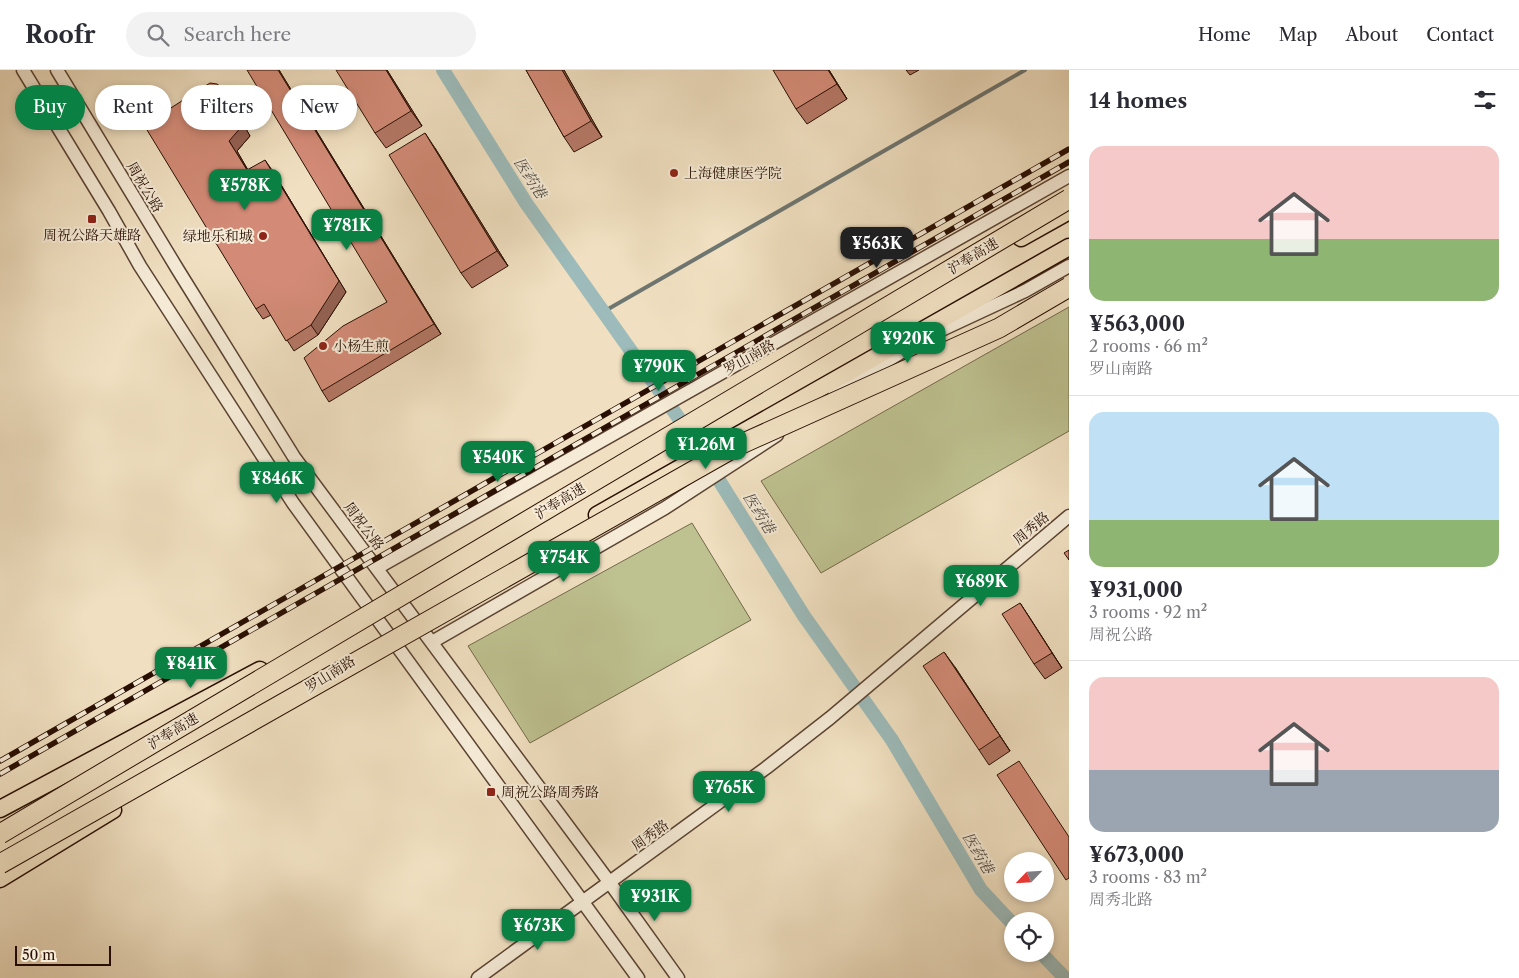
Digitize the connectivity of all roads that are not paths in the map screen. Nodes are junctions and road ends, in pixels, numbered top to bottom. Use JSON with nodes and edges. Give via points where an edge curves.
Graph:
{"nodes":[{"id":1,"x":23,"y":70,"type":"edge"},
{"id":2,"x":57,"y":70,"type":"edge"},
{"id":3,"x":1069,"y":176,"type":"edge"},
{"id":4,"x":1069,"y":199,"type":"edge"},
{"id":5,"x":1069,"y":211,"type":"edge"},
{"id":6,"x":1069,"y":246,"type":"edge"},
{"id":7,"x":1069,"y":266,"type":"edge"},
{"id":8,"x":1069,"y":287,"type":"edge"},
{"id":9,"x":1069,"y":516,"type":"edge"},
{"id":10,"x":377,"y":568,"type":"junction"},
{"id":11,"x":397,"y":596,"type":"junction"},
{"id":12,"x":371,"y":610,"type":"junction"},
{"id":13,"x":415,"y":621,"type":"junction"},
{"id":14,"x":390,"y":636,"type":"junction"},
{"id":15,"x":432,"y":642,"type":"junction"},
{"id":16,"x":0,"y":809,"type":"edge"},
{"id":17,"x":0,"y":834,"type":"edge"},
{"id":18,"x":0,"y":864,"type":"edge"},
{"id":19,"x":0,"y":879,"type":"edge"},
{"id":20,"x":610,"y":883,"type":"junction"},
{"id":21,"x":583,"y":903,"type":"junction"},
{"id":22,"x":478,"y":978,"type":"edge"},
{"id":23,"x":638,"y":978,"type":"edge"},
{"id":24,"x":678,"y":978,"type":"edge"}],
"edges":[{"from":1,"to":12,"type":"street","via":[[140,266],[288,496]]},
{"from":2,"to":10,"type":"street","name":"周祝公路","via":[[294,457]]},
{"from":3,"to":10,"type":"street","name":"罗山南路"},
{"from":4,"to":17,"type":"highway","name":"沪奉高速","bridge":true},
{"from":5,"to":11,"type":"main road","bridge":true,"via":[[713,412]]},
{"from":6,"to":13,"type":"main road","name":"罗山南路"},
{"from":7,"to":15,"type":"street","via":[[1025,291],[922,339],[680,498]]},
{"from":8,"to":18,"type":"highway","bridge":true,"via":[[999,328],[737,446]]},
{"from":9,"to":20,"type":"street","name":"周秀路","via":[[830,718]]},
{"from":10,"to":11,"type":"street","name":"周祝公路"},
{"from":11,"to":12,"type":"main road"},
{"from":11,"to":13,"type":"street","name":"周祝公路"},
{"from":12,"to":14,"type":"street"},
{"from":12,"to":16,"type":"main road"},
{"from":13,"to":14,"type":"main road","name":"罗山南路"},
{"from":13,"to":15,"type":"street","name":"周祝公路"},
{"from":14,"to":19,"type":"main road","name":"罗山南路"},
{"from":14,"to":21,"type":"street"},
{"from":15,"to":20,"type":"street","name":"周祝公路"},
{"from":20,"to":21,"type":"street","name":"周秀路"},
{"from":20,"to":24,"type":"street","name":"周祝公路"},
{"from":21,"to":22,"type":"street","name":"周秀路"},
{"from":21,"to":23,"type":"street"}]}
